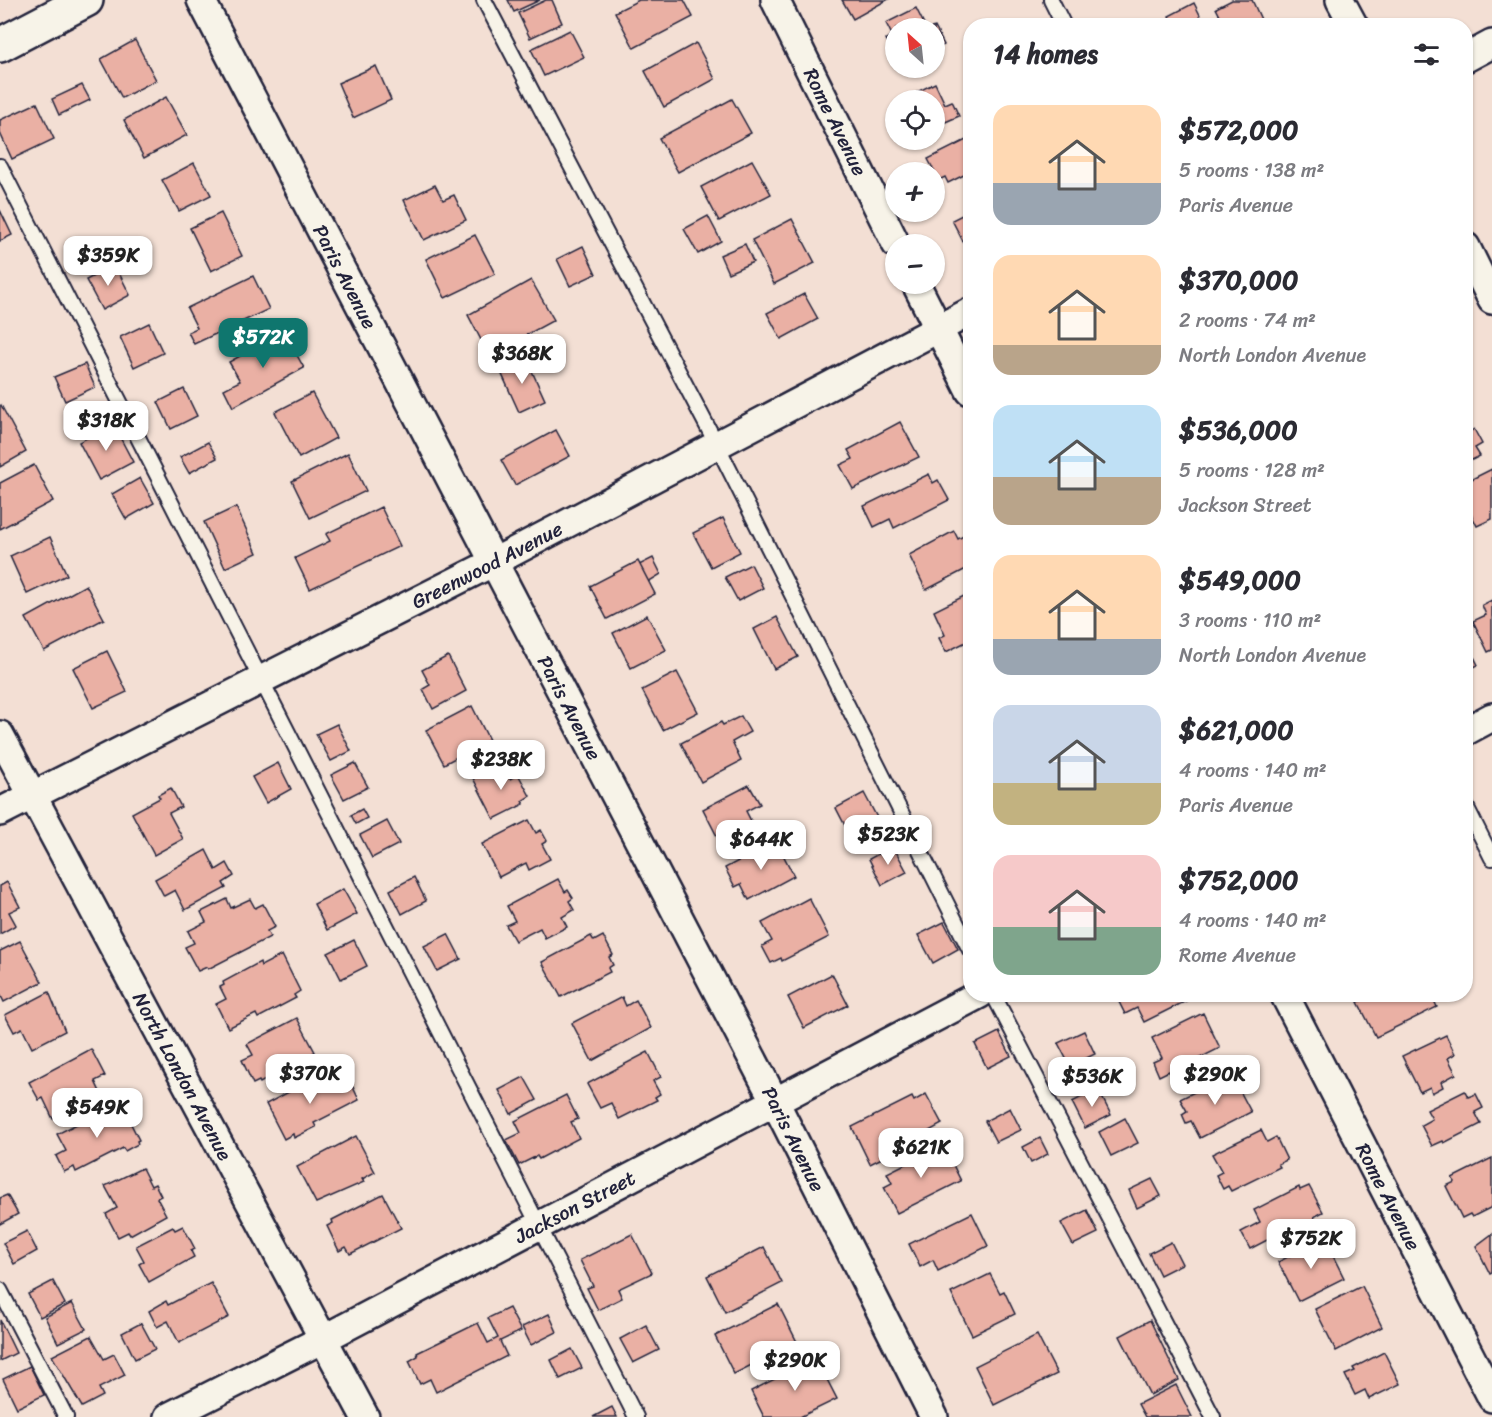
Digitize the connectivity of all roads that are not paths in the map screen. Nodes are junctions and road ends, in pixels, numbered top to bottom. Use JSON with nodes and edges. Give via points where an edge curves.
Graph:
{"nodes":[{"id":1,"x":86,"y":0,"type":"edge"},
{"id":2,"x":201,"y":0,"type":"edge"},
{"id":3,"x":484,"y":0,"type":"edge"},
{"id":4,"x":775,"y":0,"type":"edge"},
{"id":5,"x":1051,"y":0,"type":"edge"},
{"id":6,"x":1341,"y":0,"type":"edge"},
{"id":7,"x":1060,"y":18,"type":"edge"},
{"id":8,"x":1350,"y":18,"type":"edge"},
{"id":9,"x":1492,"y":44,"type":"edge"},
{"id":10,"x":0,"y":45,"type":"edge"},
{"id":11,"x":1473,"y":54,"type":"edge"},
{"id":12,"x":0,"y":166,"type":"edge"},
{"id":13,"x":891,"y":234,"type":"edge"},
{"id":14,"x":1473,"y":261,"type":"edge"},
{"id":15,"x":921,"y":294,"type":"edge"},
{"id":16,"x":1492,"y":300,"type":"edge"},
{"id":17,"x":963,"y":316,"type":"edge"},
{"id":18,"x":938,"y":328,"type":"junction"},
{"id":19,"x":963,"y":377,"type":"edge"},
{"id":20,"x":717,"y":445,"type":"junction"},
{"id":21,"x":492,"y":563,"type":"junction"},
{"id":22,"x":263,"y":679,"type":"junction"},
{"id":23,"x":1492,"y":717,"type":"edge"},
{"id":24,"x":1473,"y":727,"type":"edge"},
{"id":25,"x":0,"y":735,"type":"edge"},
{"id":26,"x":32,"y":795,"type":"junction"},
{"id":27,"x":0,"y":812,"type":"edge"},
{"id":28,"x":1473,"y":820,"type":"edge"},
{"id":29,"x":1492,"y":858,"type":"edge"},
{"id":30,"x":963,"y":936,"type":"edge"},
{"id":31,"x":965,"y":1002,"type":"edge"},
{"id":32,"x":997,"y":1002,"type":"edge"},
{"id":33,"x":1288,"y":1002,"type":"edge"},
{"id":34,"x":776,"y":1102,"type":"junction"},
{"id":35,"x":538,"y":1226,"type":"junction"},
{"id":36,"x":0,"y":1290,"type":"edge"},
{"id":37,"x":325,"y":1338,"type":"junction"},
{"id":38,"x":1492,"y":1398,"type":"edge"},
{"id":39,"x":66,"y":1417,"type":"edge"},
{"id":40,"x":168,"y":1417,"type":"edge"},
{"id":41,"x":365,"y":1417,"type":"edge"},
{"id":42,"x":636,"y":1417,"type":"edge"},
{"id":43,"x":934,"y":1417,"type":"edge"},
{"id":44,"x":1214,"y":1417,"type":"edge"}],
"edges":[{"from":1,"to":10,"type":"street"},
{"from":2,"to":21,"type":"street","name":"Paris Avenue"},
{"from":3,"to":20,"type":"lane"},
{"from":4,"to":13,"type":"street","name":"Rome Avenue"},
{"from":5,"to":7,"type":"lane"},
{"from":6,"to":8,"type":"street"},
{"from":9,"to":11,"type":"street"},
{"from":12,"to":22,"type":"lane"},
{"from":14,"to":16,"type":"street"},
{"from":15,"to":18,"type":"street"},
{"from":17,"to":18,"type":"street","name":"Greenwood Avenue"},
{"from":18,"to":19,"type":"street"},
{"from":18,"to":20,"type":"street","name":"Greenwood Avenue"},
{"from":20,"to":21,"type":"street","name":"Greenwood Avenue"},
{"from":20,"to":30,"type":"lane"},
{"from":21,"to":22,"type":"street","name":"Greenwood Avenue"},
{"from":21,"to":34,"type":"street","name":"Paris Avenue"},
{"from":22,"to":26,"type":"street","name":"Greenwood Avenue"},
{"from":22,"to":35,"type":"lane"},
{"from":23,"to":24,"type":"street"},
{"from":25,"to":26,"type":"street","name":"North London Avenue"},
{"from":26,"to":27,"type":"street","name":"Greenwood Avenue"},
{"from":26,"to":37,"type":"street","name":"North London Avenue"},
{"from":28,"to":29,"type":"lane"},
{"from":31,"to":34,"type":"street","name":"Jackson Street"},
{"from":32,"to":44,"type":"lane"},
{"from":33,"to":38,"type":"street","name":"Rome Avenue"},
{"from":34,"to":35,"type":"street","name":"Jackson Street"},
{"from":34,"to":43,"type":"street","name":"Paris Avenue"},
{"from":35,"to":37,"type":"street","name":"Jackson Street"},
{"from":35,"to":42,"type":"lane"},
{"from":36,"to":39,"type":"lane"},
{"from":37,"to":40,"type":"street","name":"Jackson Street"},
{"from":37,"to":41,"type":"street","name":"North London Avenue"}]}
